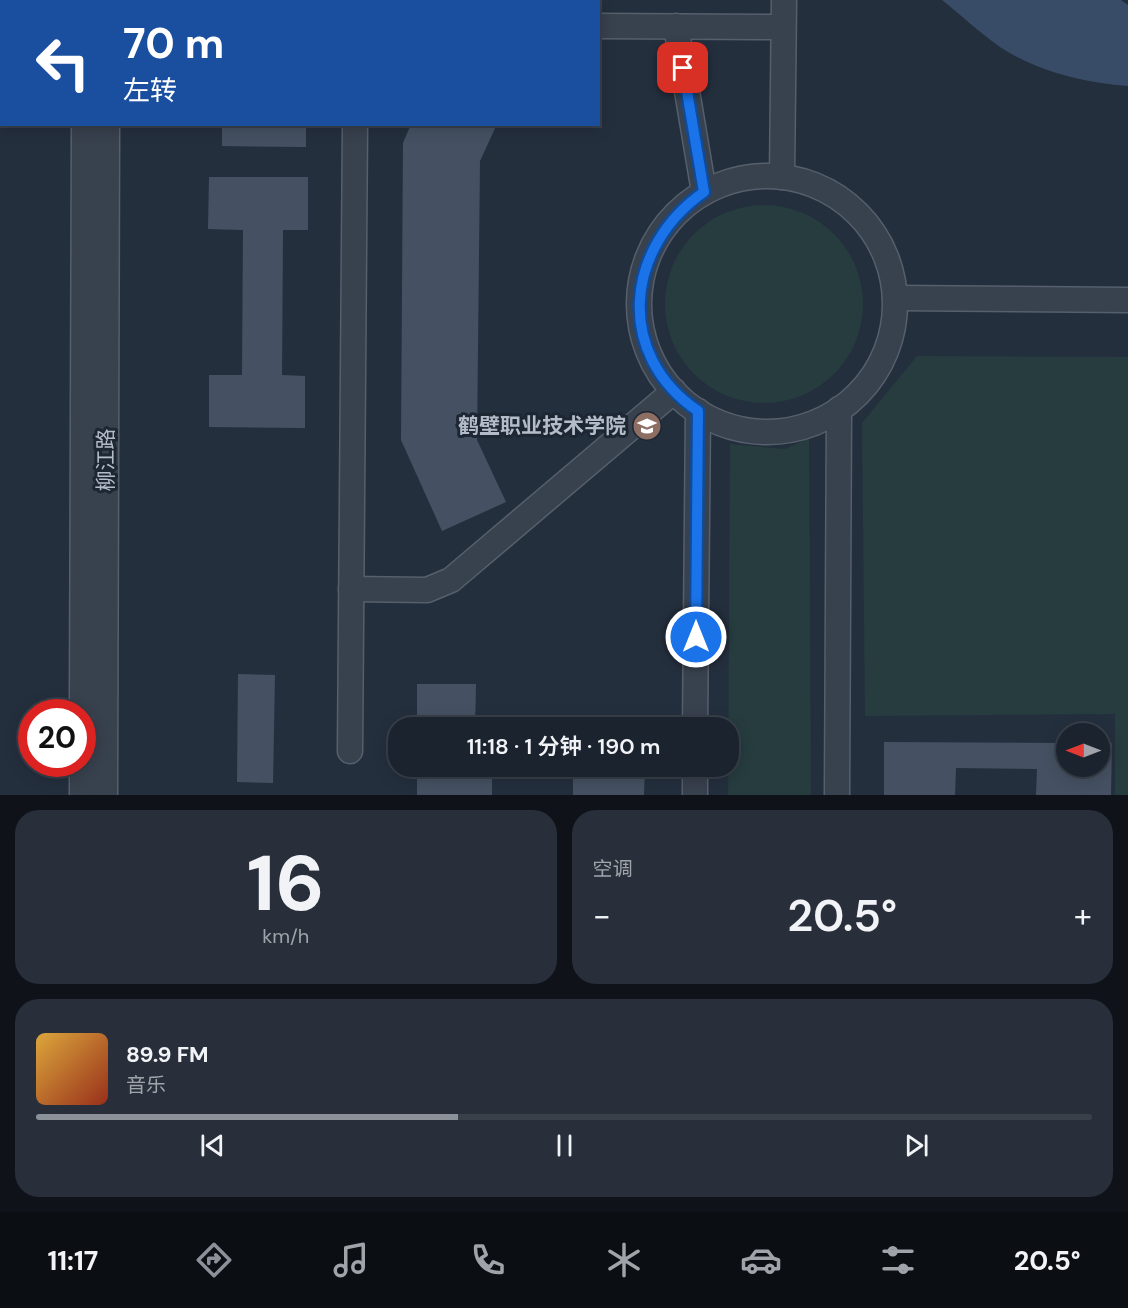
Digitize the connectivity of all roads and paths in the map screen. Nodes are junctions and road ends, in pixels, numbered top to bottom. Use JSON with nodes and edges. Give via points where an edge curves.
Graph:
{"nodes":[{"id":1,"x":784,"y":0,"type":"edge"},
{"id":2,"x":600,"y":26,"type":"edge"},
{"id":3,"x":676,"y":26,"type":"junction"},
{"id":4,"x":783,"y":27,"type":"junction"},
{"id":5,"x":84,"y":126,"type":"edge"},
{"id":6,"x":107,"y":126,"type":"edge"},
{"id":7,"x":355,"y":126,"type":"edge"},
{"id":8,"x":782,"y":177,"type":"junction"},
{"id":9,"x":704,"y":192,"type":"junction"},
{"id":10,"x":894,"y":298,"type":"junction"},
{"id":11,"x":1128,"y":300,"type":"edge"},
{"id":12,"x":674,"y":391,"type":"junction"},
{"id":13,"x":839,"y":409,"type":"junction"},
{"id":14,"x":698,"y":411,"type":"junction"},
{"id":15,"x":351,"y":589,"type":"junction"},
{"id":16,"x":82,"y":699,"type":"edge"},
{"id":17,"x":695,"y":717,"type":"edge"},
{"id":18,"x":350,"y":752,"type":"dead end"},
{"id":19,"x":82,"y":777,"type":"edge"},
{"id":20,"x":695,"y":777,"type":"edge"},
{"id":21,"x":82,"y":795,"type":"edge"},
{"id":22,"x":105,"y":795,"type":"edge"},
{"id":23,"x":695,"y":795,"type":"edge"},
{"id":24,"x":837,"y":795,"type":"edge"}],
"edges":[{"from":1,"to":4,"type":"street"},
{"from":2,"to":3,"type":"street"},
{"from":3,"to":4,"type":"street"},
{"from":3,"to":9,"type":"street"},
{"from":4,"to":8,"type":"street"},
{"from":5,"to":16,"type":"street","name":"柳江路"},
{"from":6,"to":22,"type":"street","name":"柳江路"},
{"from":7,"to":15,"type":"street"},
{"from":8,"to":9,"type":"street","via":[[742,178]]},
{"from":8,"to":10,"type":"street","via":[[821,188],[856,211],[881,246]]},
{"from":9,"to":12,"type":"street","via":[[660,234],[640,294],[640,315],[651,356]]},
{"from":10,"to":11,"type":"street"},
{"from":10,"to":13,"type":"street","via":[[892,330],[877,370]]},
{"from":12,"to":14,"type":"street"},
{"from":12,"to":15,"type":"street","via":[[451,580],[427,590]]},
{"from":13,"to":14,"type":"street","via":[[812,424],[770,432],[728,426]]},
{"from":13,"to":24,"type":"street"},
{"from":14,"to":17,"type":"street"},
{"from":15,"to":18,"type":"street"},
{"from":19,"to":21,"type":"street"},
{"from":20,"to":23,"type":"street"}]}
